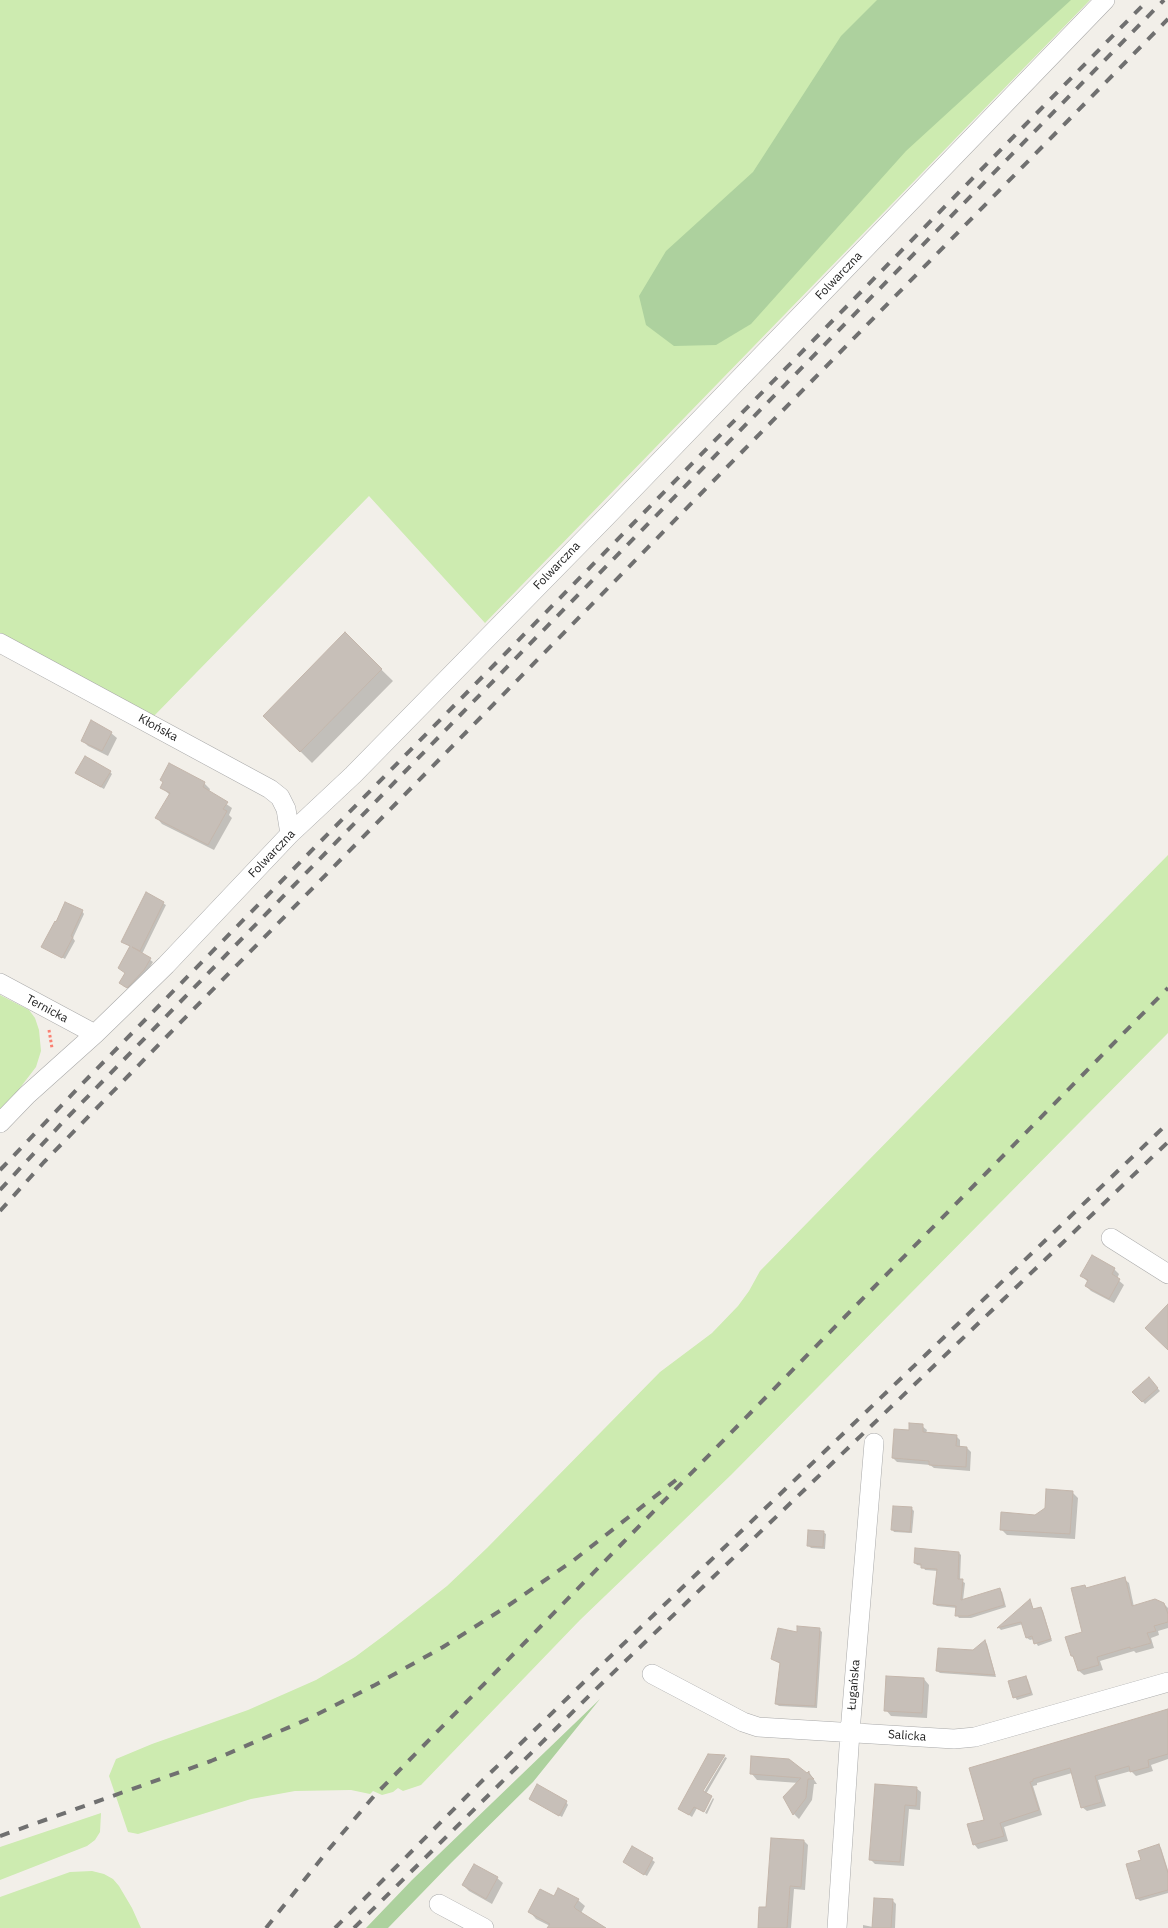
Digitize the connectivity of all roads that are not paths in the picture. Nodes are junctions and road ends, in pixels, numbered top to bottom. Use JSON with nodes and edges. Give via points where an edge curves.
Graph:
{"nodes":[{"id":1,"x":1105,"y":0,"type":"edge"},
{"id":2,"x":0,"y":643,"type":"edge"},
{"id":3,"x":290,"y":834,"type":"junction"},
{"id":4,"x":0,"y":983,"type":"edge"},
{"id":5,"x":95,"y":1034,"type":"junction"},
{"id":6,"x":0,"y":1123,"type":"edge"},
{"id":7,"x":1111,"y":1238,"type":"dead end"},
{"id":8,"x":1168,"y":1274,"type":"edge"},
{"id":9,"x":874,"y":1443,"type":"dead end"},
{"id":10,"x":652,"y":1674,"type":"dead end"},
{"id":11,"x":1168,"y":1682,"type":"edge"},
{"id":12,"x":850,"y":1732,"type":"junction"},
{"id":13,"x":439,"y":1904,"type":"dead end"},
{"id":14,"x":484,"y":1928,"type":"edge"},
{"id":15,"x":837,"y":1928,"type":"edge"}],
"edges":[{"from":1,"to":3,"type":"street","name":"Folwarczna","via":[[585,538],[353,775]]},
{"from":2,"to":3,"type":"street","name":"Kłońska","via":[[270,789],[280,797],[286,809]]},
{"from":3,"to":5,"type":"street","name":"Folwarczna","via":[[166,965]]},
{"from":4,"to":5,"type":"street","name":"Ternicka"},
{"from":5,"to":6,"type":"street","name":"Folwarczna"},
{"from":7,"to":8,"type":"street"},
{"from":9,"to":12,"type":"street","name":"Ługańska"},
{"from":10,"to":12,"type":"street","name":"Salicka","via":[[758,1727]]},
{"from":11,"to":12,"type":"street","name":"Salicka","via":[[975,1737],[954,1739]]},
{"from":12,"to":15,"type":"street","name":"Ługańska"},
{"from":13,"to":14,"type":"street"}]}
